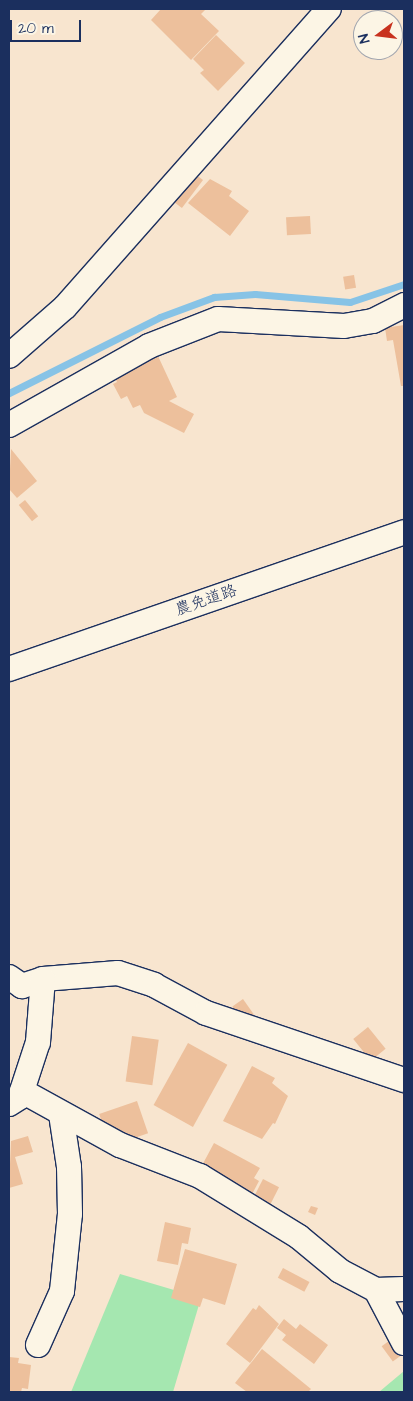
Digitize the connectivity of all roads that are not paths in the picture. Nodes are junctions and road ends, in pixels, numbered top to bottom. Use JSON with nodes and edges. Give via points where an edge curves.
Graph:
{"nodes":[{"id":1,"x":329,"y":9,"type":"edge"},
{"id":2,"x":404,"y":305,"type":"edge"},
{"id":3,"x":9,"y":356,"type":"edge"},
{"id":4,"x":9,"y":425,"type":"edge"},
{"id":5,"x":404,"y":532,"type":"edge"},
{"id":6,"x":9,"y":669,"type":"edge"},
{"id":7,"x":9,"y":977,"type":"edge"},
{"id":8,"x":43,"y":979,"type":"junction"},
{"id":9,"x":404,"y":1080,"type":"edge"},
{"id":10,"x":15,"y":1098,"type":"edge"},
{"id":11,"x":61,"y":1114,"type":"junction"},
{"id":12,"x":404,"y":1289,"type":"edge"},
{"id":13,"x":376,"y":1290,"type":"junction"},
{"id":14,"x":404,"y":1343,"type":"edge"},
{"id":15,"x":38,"y":1345,"type":"dead end"}],
"edges":[{"from":1,"to":3,"type":"street","via":[[65,306]]},
{"from":2,"to":4,"type":"street","via":[[373,322],[344,326],[218,319],[142,350]]},
{"from":5,"to":6,"type":"street","name":"農免道路"},
{"from":7,"to":8,"type":"street","via":[[22,986]]},
{"from":8,"to":9,"type":"street","via":[[118,973],[154,985],[206,1012]]},
{"from":8,"to":10,"type":"street","via":[[38,1042]]},
{"from":10,"to":11,"type":"street"},
{"from":11,"to":13,"type":"street","via":[[120,1145],[200,1176],[299,1237],[340,1271]]},
{"from":11,"to":15,"type":"street","via":[[69,1167],[70,1214],[62,1291]]},
{"from":12,"to":13,"type":"street"},
{"from":13,"to":14,"type":"street"}]}
